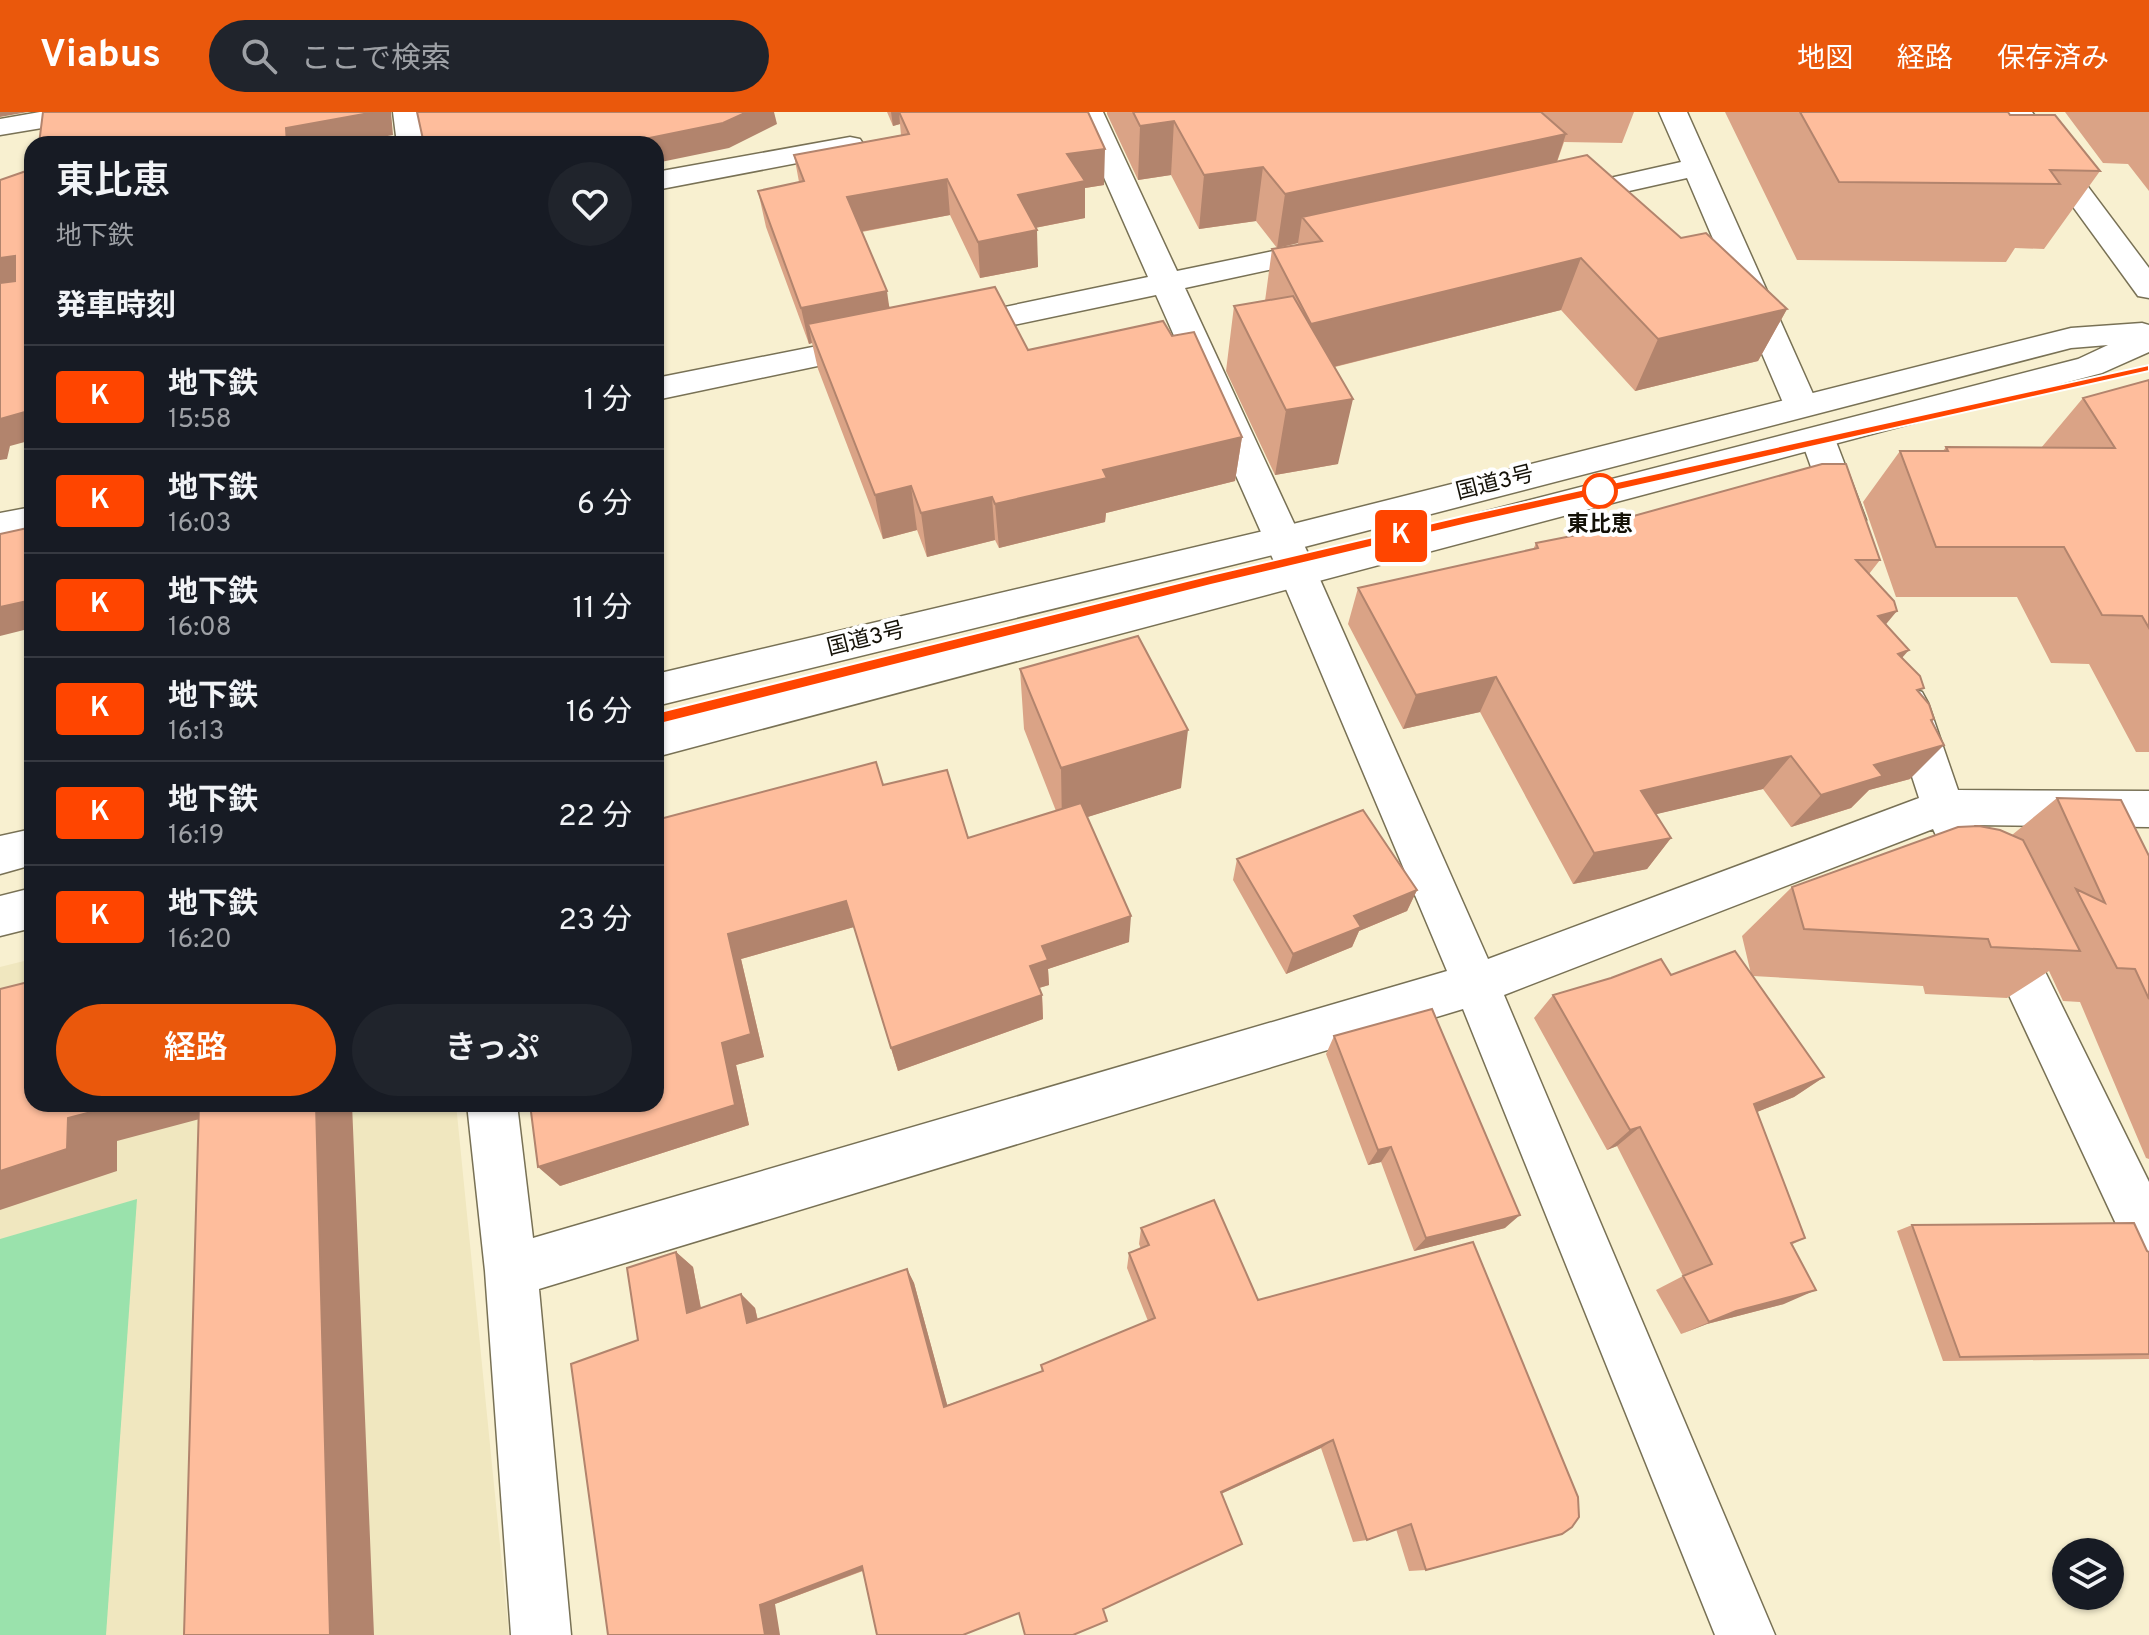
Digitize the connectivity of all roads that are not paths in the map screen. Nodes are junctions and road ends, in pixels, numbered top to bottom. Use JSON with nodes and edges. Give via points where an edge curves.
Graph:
{"nodes":[{"id":1,"x":90,"y":112,"type":"edge"},
{"id":2,"x":407,"y":112,"type":"edge"},
{"id":3,"x":1089,"y":112,"type":"edge"},
{"id":4,"x":1673,"y":112,"type":"edge"},
{"id":5,"x":2018,"y":112,"type":"edge"},
{"id":6,"x":0,"y":127,"type":"edge"},
{"id":7,"x":410,"y":136,"type":"edge"},
{"id":8,"x":873,"y":141,"type":"edge"},
{"id":9,"x":1698,"y":167,"type":"junction"},
{"id":10,"x":664,"y":180,"type":"edge"},
{"id":11,"x":1527,"y":205,"type":"edge"},
{"id":12,"x":1355,"y":243,"type":"edge"},
{"id":13,"x":1168,"y":284,"type":"junction"},
{"id":14,"x":2149,"y":289,"type":"edge"},
{"id":15,"x":2149,"y":332,"type":"edge"},
{"id":16,"x":2149,"y":340,"type":"edge"},
{"id":17,"x":664,"y":387,"type":"edge"},
{"id":18,"x":1810,"y":422,"type":"junction"},
{"id":19,"x":24,"y":522,"type":"edge"},
{"id":20,"x":0,"y":526,"type":"edge"},
{"id":21,"x":1859,"y":555,"type":"edge"},
{"id":22,"x":1290,"y":557,"type":"junction"},
{"id":23,"x":1894,"y":659,"type":"edge"},
{"id":24,"x":664,"y":688,"type":"edge"},
{"id":25,"x":664,"y":739,"type":"edge"},
{"id":26,"x":1943,"y":807,"type":"junction"},
{"id":27,"x":2149,"y":809,"type":"edge"},
{"id":28,"x":24,"y":849,"type":"edge"},
{"id":29,"x":0,"y":855,"type":"edge"},
{"id":30,"x":24,"y":910,"type":"edge"},
{"id":31,"x":0,"y":916,"type":"edge"},
{"id":32,"x":1476,"y":984,"type":"junction"},
{"id":33,"x":493,"y":1112,"type":"edge"},
{"id":34,"x":2149,"y":1238,"type":"edge"},
{"id":35,"x":511,"y":1271,"type":"junction"},
{"id":36,"x":541,"y":1635,"type":"edge"},
{"id":37,"x":1745,"y":1635,"type":"edge"}],
"edges":[{"from":1,"to":6,"type":"main road"},
{"from":2,"to":7,"type":"main road"},
{"from":3,"to":13,"type":"main road"},
{"from":4,"to":9,"type":"main road"},
{"from":5,"to":14,"type":"main road"},
{"from":8,"to":10,"type":"main road"},
{"from":9,"to":11,"type":"main road"},
{"from":9,"to":18,"type":"main road"},
{"from":12,"to":13,"type":"main road"},
{"from":13,"to":17,"type":"main road"},
{"from":13,"to":22,"type":"main road"},
{"from":15,"to":18,"type":"main road","name":"国道3号","via":[[2071,338]]},
{"from":16,"to":18,"type":"main road","name":"国道3号","via":[[2090,366]]},
{"from":18,"to":21,"type":"main road"},
{"from":18,"to":22,"type":"main road","name":"国道3号"},
{"from":19,"to":20,"type":"main road"},
{"from":22,"to":24,"type":"main road","name":"国道3号"},
{"from":22,"to":25,"type":"main road","name":"国道3号"},
{"from":22,"to":32,"type":"main road"},
{"from":23,"to":26,"type":"main road"},
{"from":26,"to":27,"type":"main road"},
{"from":26,"to":32,"type":"main road"},
{"from":26,"to":34,"type":"main road"},
{"from":28,"to":29,"type":"main road"},
{"from":30,"to":31,"type":"main road"},
{"from":32,"to":35,"type":"main road"},
{"from":32,"to":37,"type":"main road"},
{"from":33,"to":35,"type":"main road"},
{"from":35,"to":36,"type":"main road"}]}
